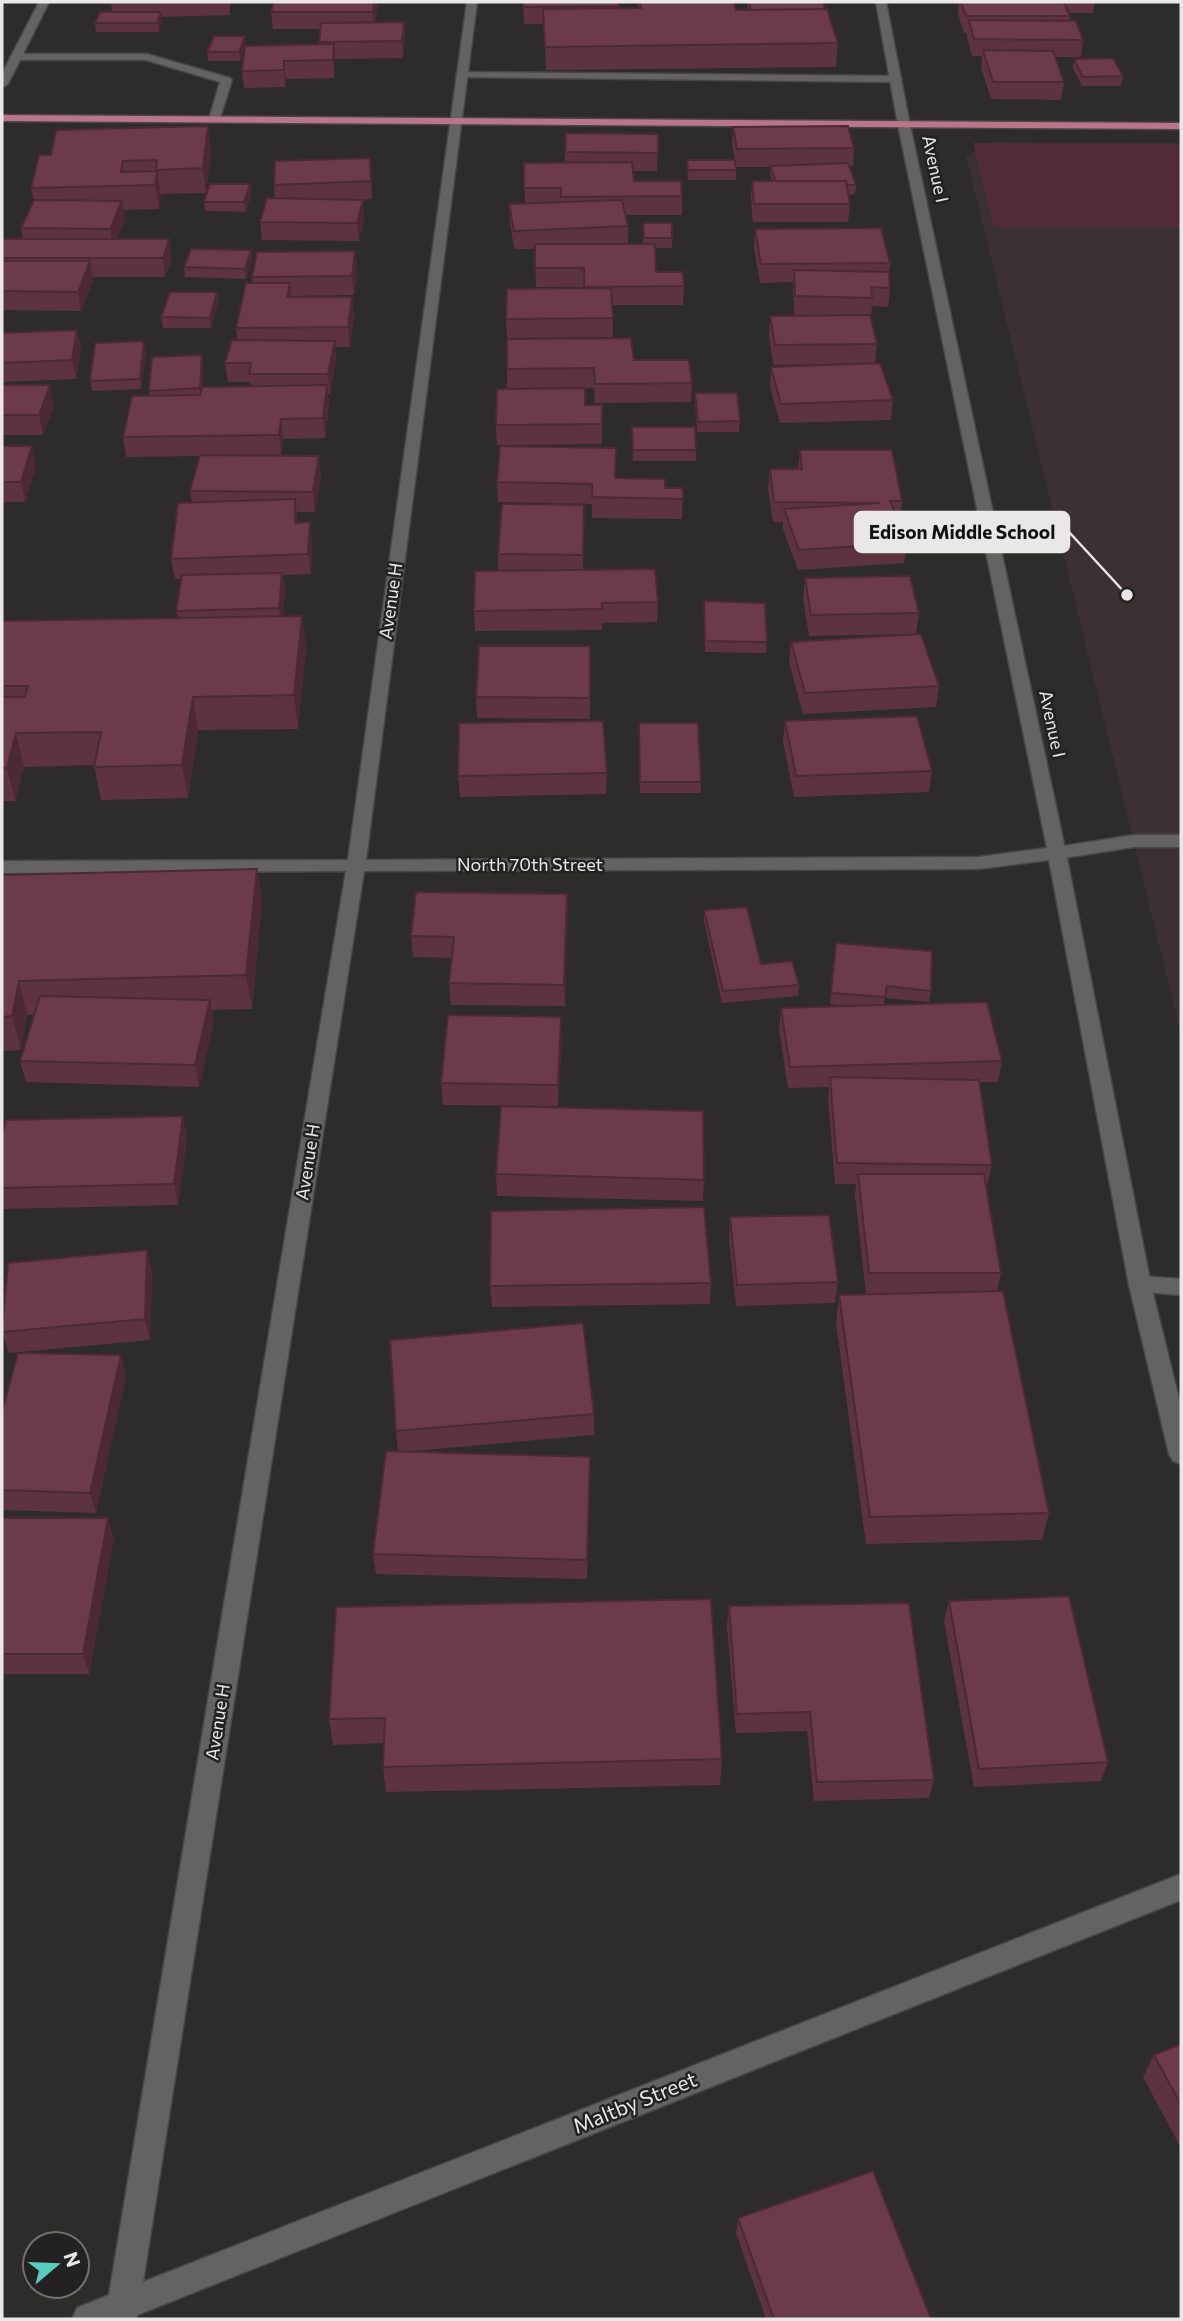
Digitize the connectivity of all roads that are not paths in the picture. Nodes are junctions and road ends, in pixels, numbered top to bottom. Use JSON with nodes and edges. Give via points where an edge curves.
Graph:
{"nodes":[{"id":1,"x":44,"y":2,"type":"edge"},
{"id":2,"x":472,"y":2,"type":"edge"},
{"id":3,"x":881,"y":2,"type":"edge"},
{"id":4,"x":16,"y":57,"type":"junction"},
{"id":5,"x":462,"y":75,"type":"junction"},
{"id":6,"x":896,"y":79,"type":"junction"},
{"id":7,"x":2,"y":84,"type":"edge"},
{"id":8,"x":2,"y":118,"type":"edge"},
{"id":9,"x":215,"y":119,"type":"junction"},
{"id":10,"x":456,"y":121,"type":"junction"},
{"id":11,"x":904,"y":125,"type":"junction"},
{"id":12,"x":1181,"y":126,"type":"edge"},
{"id":13,"x":1181,"y":841,"type":"edge"},
{"id":14,"x":1058,"y":853,"type":"junction"},
{"id":15,"x":356,"y":866,"type":"junction"},
{"id":16,"x":2,"y":867,"type":"edge"},
{"id":17,"x":1140,"y":1285,"type":"junction"},
{"id":18,"x":1181,"y":1287,"type":"edge"},
{"id":19,"x":1181,"y":1454,"type":"edge"},
{"id":20,"x":1181,"y":1887,"type":"edge"},
{"id":21,"x":122,"y":2313,"type":"edge"},
{"id":22,"x":88,"y":2319,"type":"edge"}],
"edges":[{"from":1,"to":4,"type":"street"},
{"from":2,"to":5,"type":"street","name":"Avenue H"},
{"from":3,"to":6,"type":"street","name":"Avenue I"},
{"from":4,"to":7,"type":"street"},
{"from":4,"to":9,"type":"street","via":[[147,57],[226,80]]},
{"from":5,"to":6,"type":"street"},
{"from":5,"to":10,"type":"street","name":"Avenue H"},
{"from":6,"to":11,"type":"street","name":"Avenue I"},
{"from":8,"to":9,"type":"main road"},
{"from":9,"to":10,"type":"main road"},
{"from":10,"to":11,"type":"main road"},
{"from":10,"to":15,"type":"street","name":"Avenue H"},
{"from":11,"to":12,"type":"main road"},
{"from":11,"to":14,"type":"street","name":"Avenue I"},
{"from":13,"to":14,"type":"street","name":"North 70th Street","via":[[1134,841]]},
{"from":14,"to":15,"type":"street","name":"North 70th Street","via":[[978,863]]},
{"from":14,"to":17,"type":"street","name":"Avenue I"},
{"from":15,"to":16,"type":"street","name":"North 70th Street"},
{"from":15,"to":21,"type":"street","name":"Avenue H"},
{"from":17,"to":18,"type":"street"},
{"from":17,"to":19,"type":"street","name":"Avenue I"},
{"from":20,"to":21,"type":"street","name":"Maltby Street"},
{"from":21,"to":22,"type":"street","name":"Maltby Street"}]}
